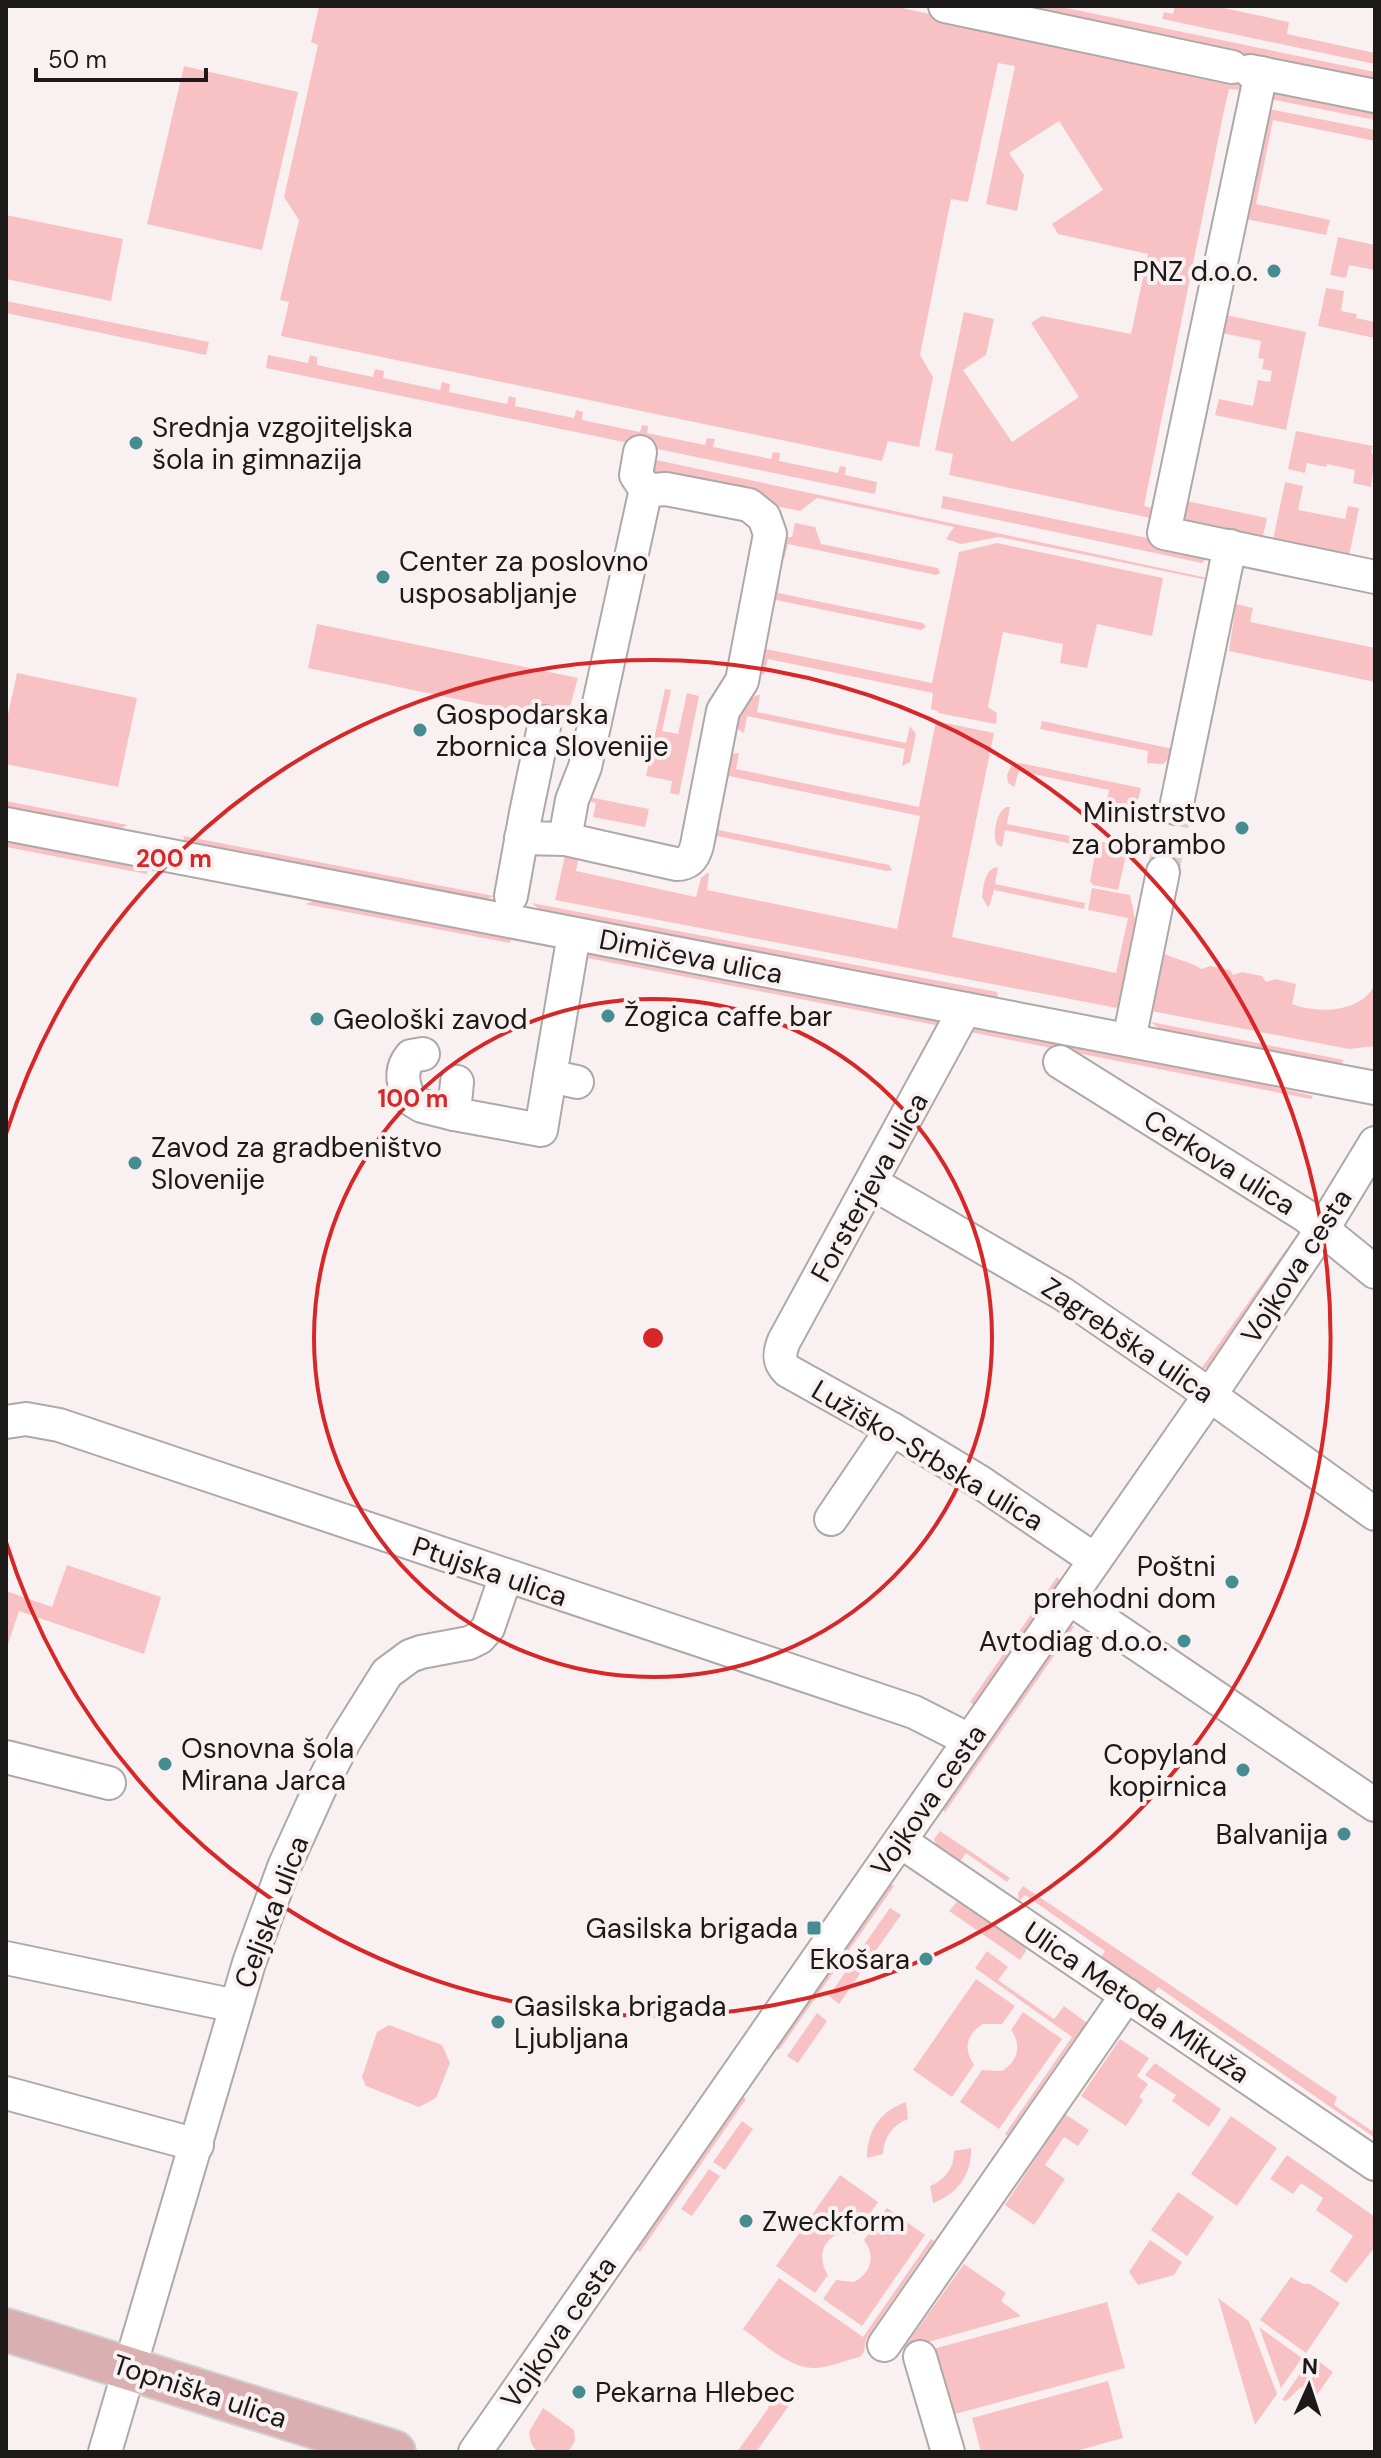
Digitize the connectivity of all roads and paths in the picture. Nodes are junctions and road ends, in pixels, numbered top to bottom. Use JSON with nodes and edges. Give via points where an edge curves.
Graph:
{"nodes":[{"id":1,"x":945,"y":6,"type":"edge"},
{"id":2,"x":1247,"y":70,"type":"junction"},
{"id":3,"x":1375,"y":96,"type":"edge"},
{"id":4,"x":640,"y":452,"type":"dead end"},
{"id":5,"x":648,"y":493,"type":"junction"},
{"id":6,"x":1230,"y":546,"type":"junction"},
{"id":7,"x":1375,"y":577,"type":"edge"},
{"id":8,"x":545,"y":722,"type":"dead end"},
{"id":9,"x":1176,"y":808,"type":"tunnel mouth"},
{"id":10,"x":6,"y":824,"type":"edge"},
{"id":11,"x":521,"y":838,"type":"junction"},
{"id":12,"x":565,"y":839,"type":"junction"},
{"id":13,"x":1163,"y":872,"type":"tunnel mouth"},
{"id":14,"x":511,"y":896,"type":"dead end"},
{"id":15,"x":574,"y":934,"type":"junction"},
{"id":16,"x":959,"y":1020,"type":"junction"},
{"id":17,"x":1129,"y":1040,"type":"junction"},
{"id":18,"x":423,"y":1054,"type":"dead end"},
{"id":19,"x":1060,"y":1062,"type":"dead end"},
{"id":20,"x":457,"y":1082,"type":"dead end"},
{"id":21,"x":1375,"y":1088,"type":"edge"},
{"id":22,"x":454,"y":1114,"type":"junction"},
{"id":23,"x":1375,"y":1143,"type":"edge"},
{"id":24,"x":872,"y":1183,"type":"junction"},
{"id":25,"x":1322,"y":1230,"type":"junction"},
{"id":26,"x":1375,"y":1272,"type":"edge"},
{"id":27,"x":784,"y":1341,"type":"joint"},
{"id":28,"x":1219,"y":1402,"type":"junction"},
{"id":29,"x":6,"y":1422,"type":"edge"},
{"id":30,"x":892,"y":1429,"type":"junction"},
{"id":31,"x":1375,"y":1514,"type":"edge"},
{"id":32,"x":831,"y":1519,"type":"dead end"},
{"id":33,"x":1095,"y":1560,"type":"junction"},
{"id":34,"x":506,"y":1576,"type":"junction"},
{"id":35,"x":1069,"y":1598,"type":"junction"},
{"id":36,"x":969,"y":1740,"type":"junction"},
{"id":37,"x":6,"y":1757,"type":"edge"},
{"id":38,"x":109,"y":1783,"type":"dead end"},
{"id":39,"x":1375,"y":1805,"type":"edge"},
{"id":40,"x":900,"y":1841,"type":"junction"},
{"id":41,"x":6,"y":1958,"type":"edge"},
{"id":42,"x":1127,"y":1995,"type":"junction"},
{"id":43,"x":236,"y":2006,"type":"junction"},
{"id":44,"x":6,"y":2093,"type":"edge"},
{"id":45,"x":197,"y":2145,"type":"junction"},
{"id":46,"x":1375,"y":2164,"type":"edge"},
{"id":47,"x":6,"y":2330,"type":"edge"},
{"id":48,"x":884,"y":2345,"type":"dead end"},
{"id":49,"x":920,"y":2357,"type":"dead end"},
{"id":50,"x":131,"y":2369,"type":"junction"},
{"id":51,"x":105,"y":2452,"type":"edge"},
{"id":52,"x":394,"y":2452,"type":"edge"},
{"id":53,"x":475,"y":2452,"type":"edge"},
{"id":54,"x":948,"y":2452,"type":"edge"}],
"edges":[{"from":1,"to":2,"type":"street"},
{"from":2,"to":3,"type":"street"},
{"from":2,"to":6,"type":"street","via":[[1164,533]]},
{"from":4,"to":5,"type":"street","via":[[636,475]]},
{"from":5,"to":12,"type":"street"},
{"from":5,"to":12,"type":"street","via":[[671,490],[749,505],[764,517],[770,534],[742,681],[723,711],[692,858],[676,864]]},
{"from":6,"to":7,"type":"street"},
{"from":6,"to":9,"type":"street"},
{"from":8,"to":11,"type":"street"},
{"from":10,"to":15,"type":"street","name":"Dimičeva ulica"},
{"from":11,"to":12,"type":"street"},
{"from":11,"to":14,"type":"street"},
{"from":13,"to":17,"type":"street"},
{"from":15,"to":16,"type":"street","name":"Dimičeva ulica"},
{"from":15,"to":22,"type":"street","via":[[564,1079],[541,1130]]},
{"from":16,"to":17,"type":"street","name":"Dimičeva ulica"},
{"from":16,"to":24,"type":"street","name":"Forsterjeva ulica"},
{"from":17,"to":21,"type":"street","name":"Dimičeva ulica"},
{"from":18,"to":22,"type":"street","via":[[405,1063],[409,1098]]},
{"from":19,"to":25,"type":"street","name":"Cerkova ulica"},
{"from":20,"to":22,"type":"street"},
{"from":23,"to":25,"type":"street","name":"Vojkova cesta"},
{"from":24,"to":27,"type":"street","name":"Forsterjeva ulica"},
{"from":24,"to":28,"type":"street","name":"Zagrebška ulica","via":[[1063,1294]]},
{"from":25,"to":26,"type":"street","name":"Cerkova ulica"},
{"from":25,"to":28,"type":"street","name":"Vojkova cesta"},
{"from":27,"to":30,"type":"street","name":"Lužiško-Srbska ulica","via":[[781,1362],[788,1371]]},
{"from":28,"to":31,"type":"street","name":"Zagrebška ulica"},
{"from":28,"to":33,"type":"street","name":"Vojkova cesta"},
{"from":29,"to":34,"type":"street","name":"Ptujska ulica","via":[[26,1419],[59,1425]]},
{"from":30,"to":32,"type":"street"},
{"from":30,"to":33,"type":"street","name":"Lužiško-Srbska ulica"},
{"from":33,"to":35,"type":"street","name":"Vojkova cesta"},
{"from":34,"to":36,"type":"street","name":"Ptujska ulica","via":[[914,1712]]},
{"from":34,"to":43,"type":"street","name":"Celjska ulica","via":[[488,1628],[479,1638],[410,1656],[379,1683],[320,1788],[284,1867]]},
{"from":35,"to":36,"type":"street","name":"Vojkova cesta"},
{"from":35,"to":39,"type":"street"},
{"from":36,"to":40,"type":"street","name":"Vojkova cesta"},
{"from":37,"to":38,"type":"street"},
{"from":40,"to":42,"type":"street","name":"Ulica Metoda Mikuža"},
{"from":40,"to":53,"type":"street","name":"Vojkova cesta"},
{"from":41,"to":43,"type":"street"},
{"from":42,"to":46,"type":"street","name":"Ulica Metoda Mikuža"},
{"from":42,"to":48,"type":"street"},
{"from":43,"to":45,"type":"street","name":"Celjska ulica"},
{"from":44,"to":45,"type":"street"},
{"from":45,"to":50,"type":"street","name":"Celjska ulica"},
{"from":47,"to":50,"type":"main road","name":"Topniška ulica"},
{"from":49,"to":54,"type":"street"},
{"from":50,"to":51,"type":"street","name":"Celjska ulica"},
{"from":50,"to":52,"type":"main road","name":"Topniška ulica"}]}
